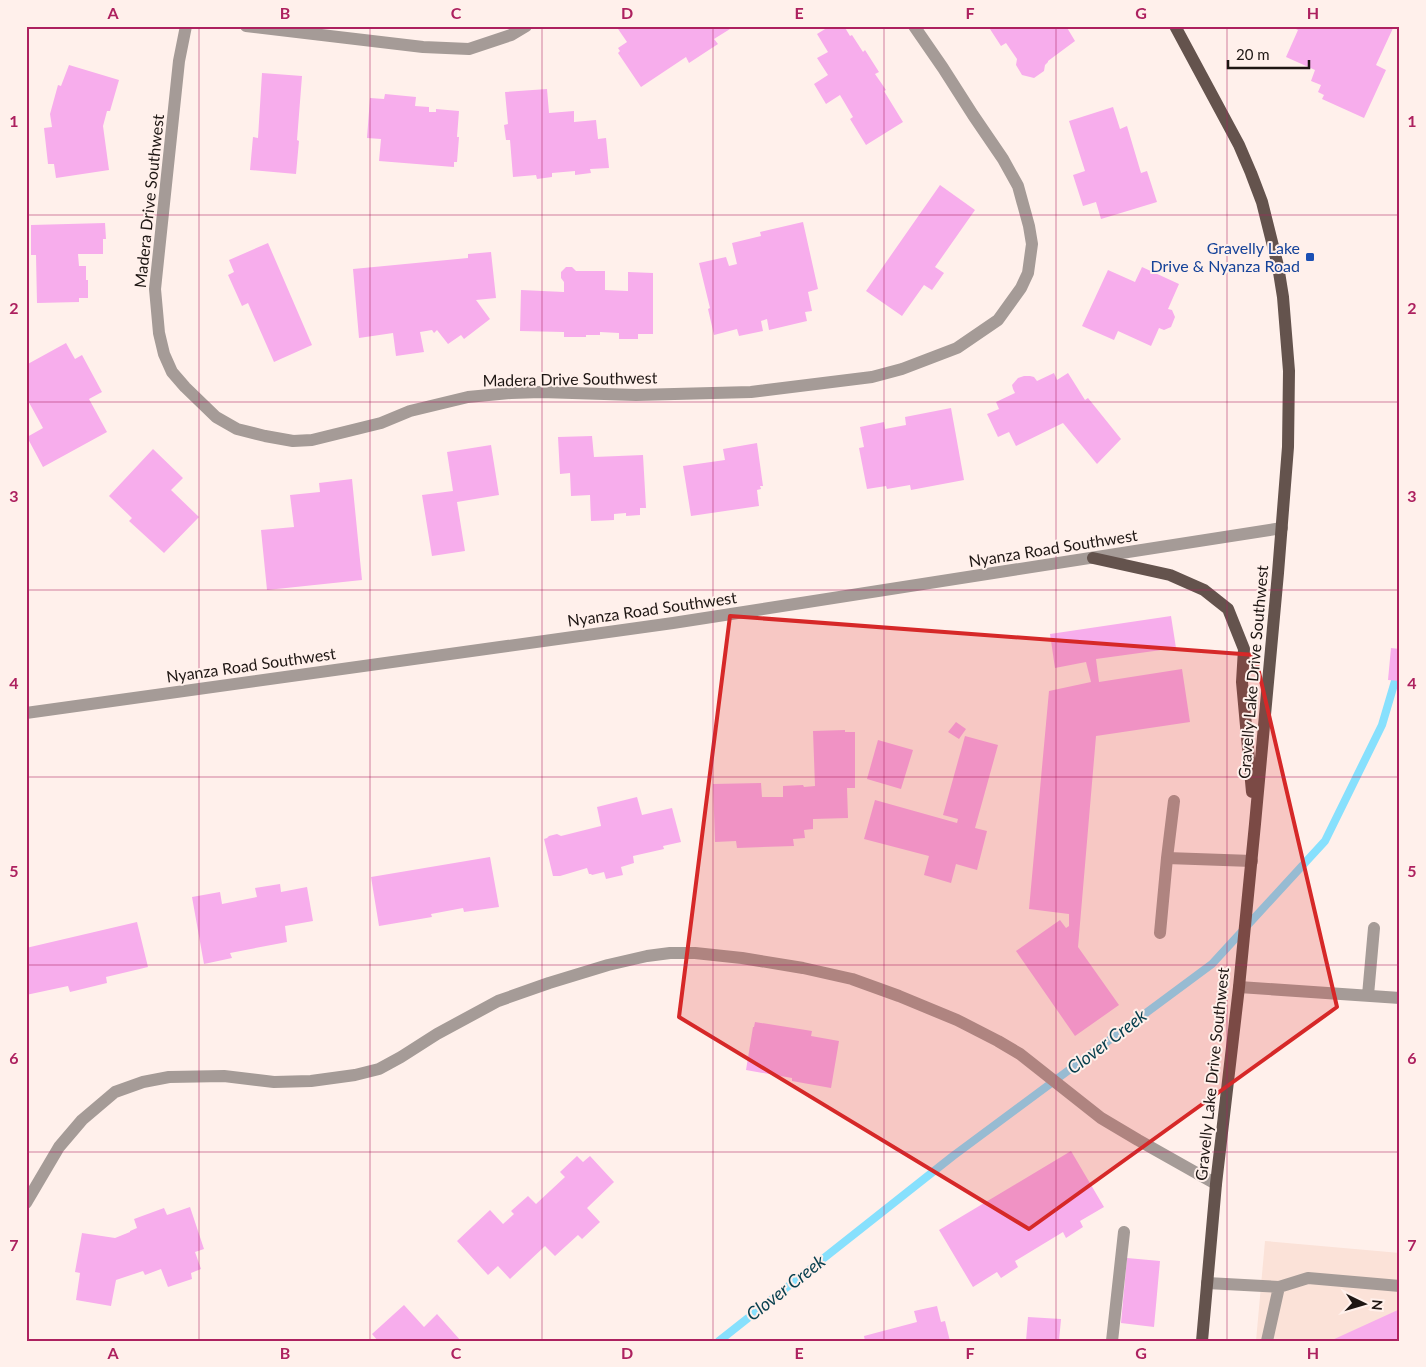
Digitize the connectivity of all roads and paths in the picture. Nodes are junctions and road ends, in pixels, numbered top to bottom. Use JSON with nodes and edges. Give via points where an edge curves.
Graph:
{"nodes":[{"id":1,"x":186,"y":26,"type":"edge"},
{"id":2,"x":246,"y":26,"type":"edge"},
{"id":3,"x":526,"y":26,"type":"edge"},
{"id":4,"x":914,"y":26,"type":"edge"},
{"id":5,"x":1175,"y":26,"type":"edge"},
{"id":6,"x":1282,"y":528,"type":"junction"},
{"id":7,"x":1093,"y":558,"type":"junction"},
{"id":8,"x":26,"y":713,"type":"edge"},
{"id":9,"x":1174,"y":801,"type":"dead end"},
{"id":10,"x":1255,"y":824,"type":"junction"},
{"id":11,"x":1167,"y":858,"type":"junction"},
{"id":12,"x":1252,"y":861,"type":"junction"},
{"id":13,"x":1374,"y":928,"type":"dead end"},
{"id":14,"x":1160,"y":932,"type":"dead end"},
{"id":15,"x":1239,"y":987,"type":"junction"},
{"id":16,"x":1368,"y":996,"type":"junction"},
{"id":17,"x":1400,"y":998,"type":"edge"},
{"id":18,"x":1216,"y":1184,"type":"junction"},
{"id":19,"x":26,"y":1203,"type":"edge"},
{"id":20,"x":1124,"y":1232,"type":"dead end"},
{"id":21,"x":1207,"y":1284,"type":"junction"},
{"id":22,"x":1400,"y":1286,"type":"edge"},
{"id":23,"x":1279,"y":1287,"type":"junction"},
{"id":24,"x":1112,"y":1341,"type":"edge"},
{"id":25,"x":1202,"y":1341,"type":"edge"},
{"id":26,"x":1267,"y":1341,"type":"edge"}],
"edges":[{"from":1,"to":4,"type":"street","name":"Madera Drive Southwest","via":[[179,61],[155,289],[164,354],[172,372],[216,416],[237,428],[293,441],[312,440],[381,423],[468,397],[541,392],[636,395],[751,392],[872,377],[902,370],[957,348],[998,320],[1022,288],[1028,273],[1032,244],[1018,186]]},
{"from":2,"to":3,"type":"street","via":[[424,47],[469,49],[511,35]]},
{"from":5,"to":6,"type":"main road","name":"Gravelly Lake Drive Southwest","via":[[1252,173],[1278,266],[1289,371]]},
{"from":6,"to":7,"type":"street","name":"Nyanza Road Southwest"},
{"from":6,"to":10,"type":"main road","name":"Gravelly Lake Drive Southwest"},
{"from":7,"to":8,"type":"street","name":"Nyanza Road Southwest","via":[[673,623]]},
{"from":7,"to":10,"type":"main road","via":[[1170,575],[1204,590],[1228,609],[1244,649],[1242,682]]},
{"from":9,"to":11,"type":"street"},
{"from":10,"to":12,"type":"main road","name":"Gravelly Lake Drive Southwest"},
{"from":11,"to":12,"type":"street"},
{"from":11,"to":14,"type":"street"},
{"from":12,"to":15,"type":"main road","name":"Gravelly Lake Drive Southwest"},
{"from":13,"to":16,"type":"street"},
{"from":15,"to":16,"type":"street"},
{"from":15,"to":18,"type":"main road","name":"Gravelly Lake Drive Southwest"},
{"from":16,"to":17,"type":"street"},
{"from":18,"to":19,"type":"street","via":[[1101,1118],[1020,1054],[957,1020],[852,980],[803,968],[742,958],[670,953],[600,968],[498,1001],[379,1069],[311,1081],[274,1082],[224,1076],[169,1077],[115,1092],[82,1120],[60,1147]]},
{"from":18,"to":21,"type":"main road","name":"Gravelly Lake Drive Southwest"},
{"from":20,"to":24,"type":"street"},
{"from":21,"to":23,"type":"street"},
{"from":21,"to":25,"type":"main road","name":"Gravelly Lake Drive Southwest"},
{"from":22,"to":23,"type":"street","via":[[1308,1278]]},
{"from":23,"to":26,"type":"street"}]}
